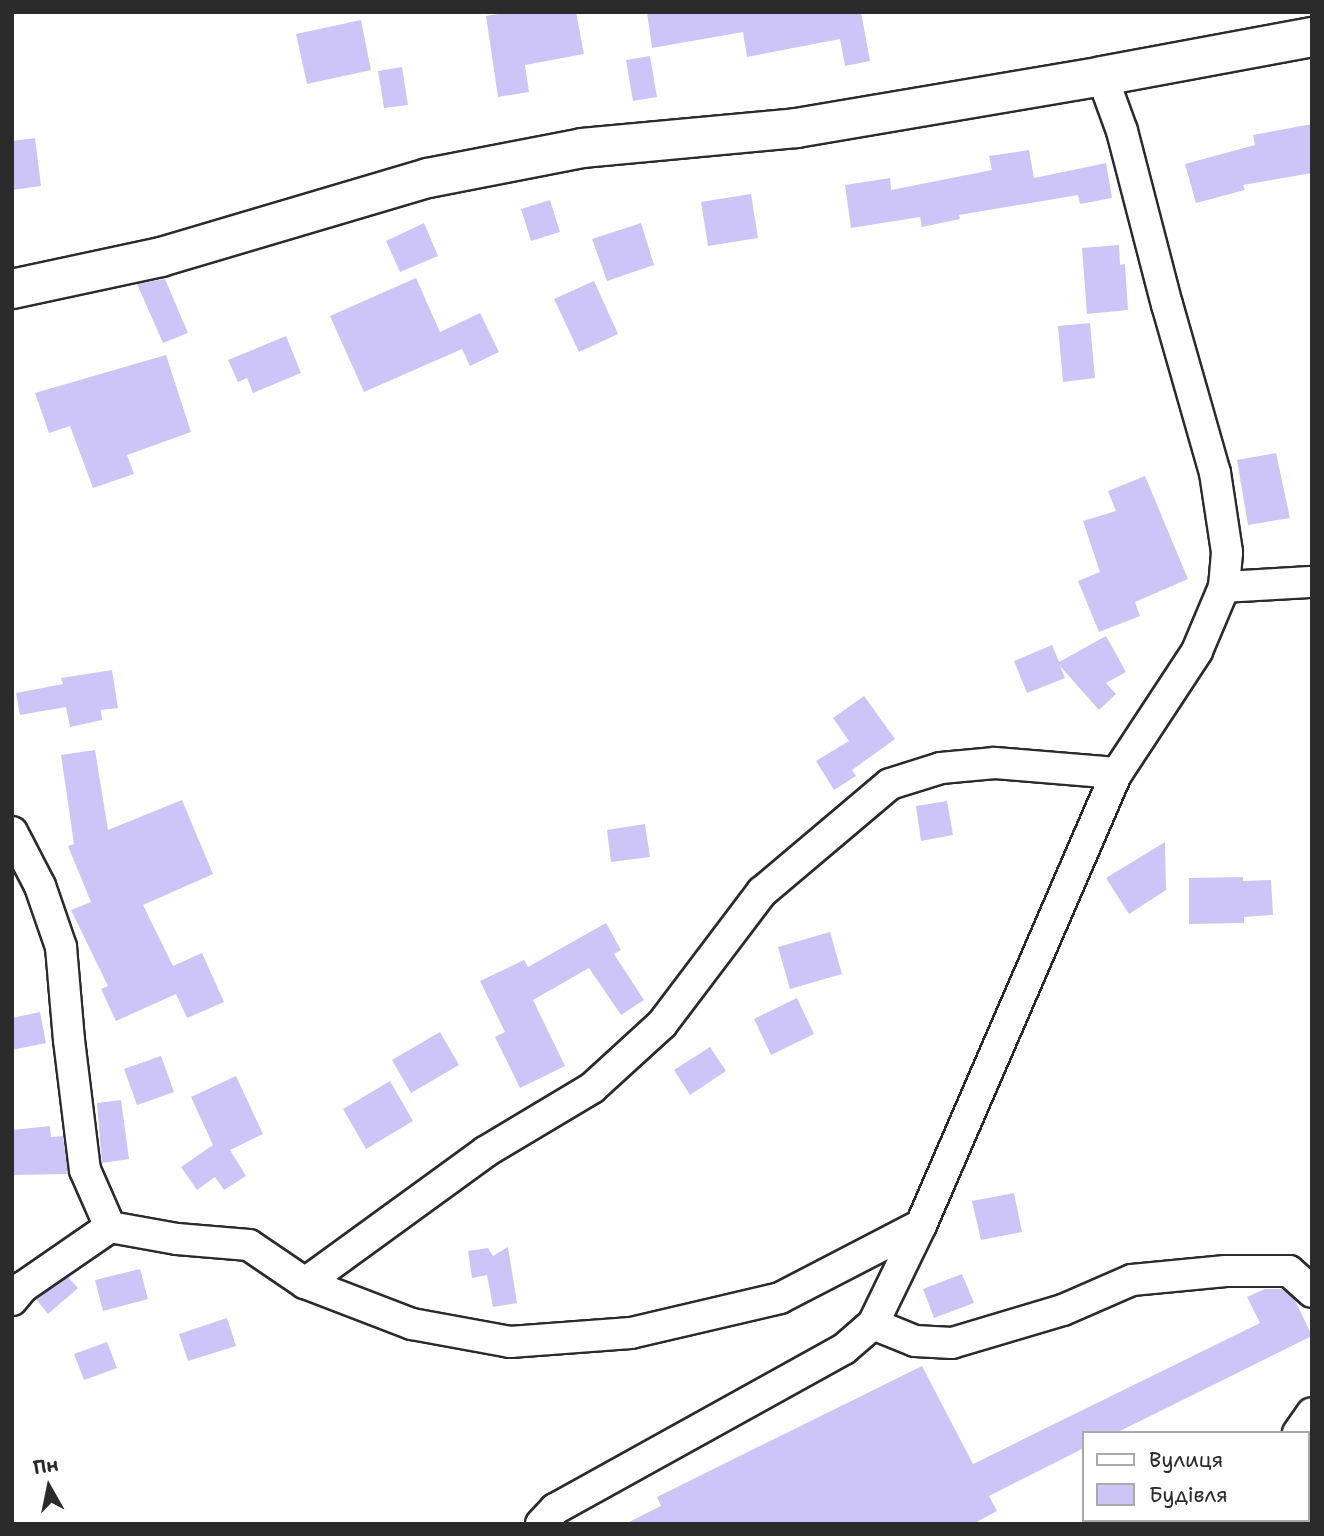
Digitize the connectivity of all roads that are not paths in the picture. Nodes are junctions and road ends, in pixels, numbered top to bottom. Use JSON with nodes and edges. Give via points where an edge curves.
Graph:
{"nodes":[{"id":1,"x":1312,"y":37,"type":"edge"},
{"id":2,"x":1102,"y":76,"type":"junction"},
{"id":3,"x":12,"y":289,"type":"edge"},
{"id":4,"x":1312,"y":582,"type":"edge"},
{"id":5,"x":1224,"y":586,"type":"junction"},
{"id":6,"x":1116,"y":773,"type":"junction"},
{"id":7,"x":12,"y":832,"type":"edge"},
{"id":8,"x":921,"y":1225,"type":"junction"},
{"id":9,"x":110,"y":1227,"type":"junction"},
{"id":10,"x":305,"y":1283,"type":"junction"},
{"id":11,"x":1312,"y":1292,"type":"edge"},
{"id":12,"x":12,"y":1300,"type":"edge"},
{"id":13,"x":873,"y":1324,"type":"junction"},
{"id":14,"x":1312,"y":1413,"type":"edge"},
{"id":15,"x":1299,"y":1431,"type":"edge"},
{"id":16,"x":541,"y":1524,"type":"edge"}],
"edges":[{"from":1,"to":2,"type":"main road"},
{"from":2,"to":3,"type":"main road","via":[[796,128],[582,148],[428,178],[161,257]]},
{"from":2,"to":5,"type":"street","via":[[1122,131],[1216,473],[1227,552]]},
{"from":4,"to":5,"type":"street"},
{"from":5,"to":6,"type":"street","via":[[1197,651]]},
{"from":6,"to":8,"type":"street"},
{"from":6,"to":10,"type":"street","via":[[995,763],[941,768],[890,784],[762,892],[662,1024],[592,1088],[485,1152]]},
{"from":7,"to":9,"type":"street","via":[[40,886],[61,947],[85,1170]]},
{"from":8,"to":10,"type":"street","via":[[780,1298],[631,1333],[510,1342],[412,1324]]},
{"from":8,"to":13,"type":"street"},
{"from":9,"to":10,"type":"street","via":[[249,1245]]},
{"from":9,"to":12,"type":"street","via":[[23,1287]]},
{"from":11,"to":13,"type":"street","via":[[1289,1271],[1226,1271],[1132,1280],[1063,1310],[952,1343],[915,1341]]},
{"from":13,"to":16,"type":"street","via":[[844,1349],[555,1509]]},
{"from":14,"to":15,"type":"street"}]}
